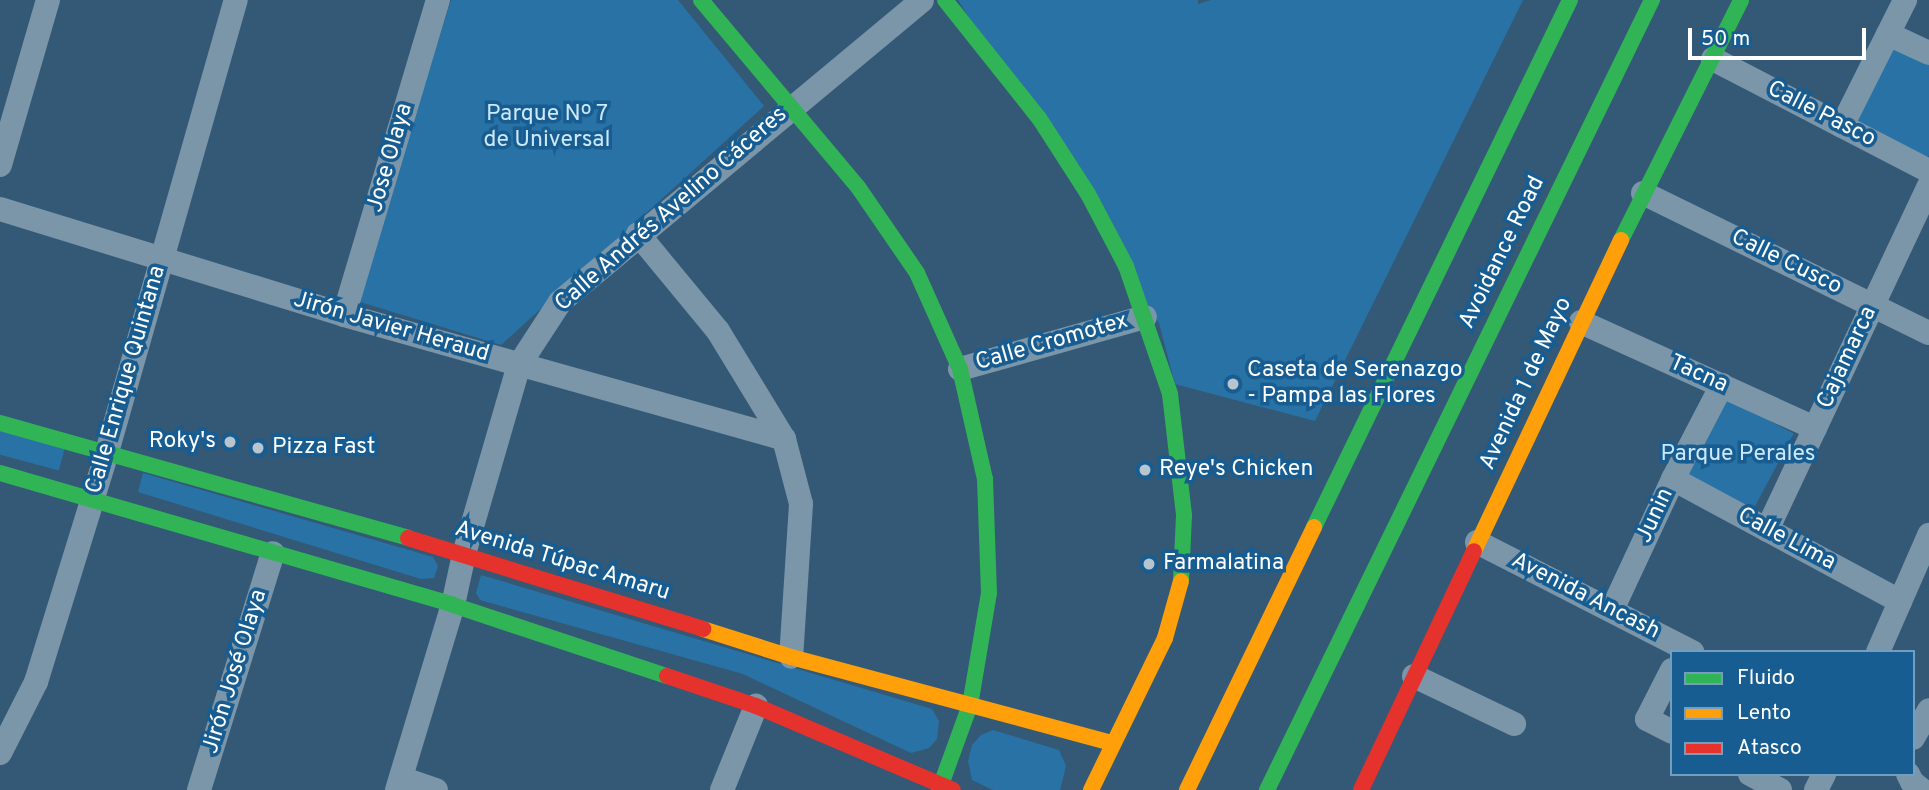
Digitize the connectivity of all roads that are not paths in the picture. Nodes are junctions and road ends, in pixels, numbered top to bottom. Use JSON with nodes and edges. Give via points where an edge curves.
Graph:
{"nodes":[{"id":1,"x":48,"y":0,"type":"edge"},
{"id":2,"x":236,"y":0,"type":"edge"},
{"id":3,"x":438,"y":0,"type":"edge"},
{"id":4,"x":701,"y":0,"type":"edge"},
{"id":5,"x":922,"y":0,"type":"edge"},
{"id":6,"x":945,"y":0,"type":"edge"},
{"id":7,"x":1570,"y":0,"type":"edge"},
{"id":8,"x":1652,"y":0,"type":"edge"},
{"id":9,"x":1741,"y":0,"type":"edge"},
{"id":10,"x":1905,"y":0,"type":"edge"},
{"id":11,"x":1888,"y":34,"type":"junction"},
{"id":12,"x":1929,"y":53,"type":"edge"},
{"id":13,"x":1713,"y":59,"type":"junction"},
{"id":14,"x":789,"y":108,"type":"junction"},
{"id":15,"x":1842,"y":126,"type":"junction"},
{"id":16,"x":0,"y":165,"type":"edge"},
{"id":17,"x":1929,"y":171,"type":"edge"},
{"id":18,"x":1929,"y":186,"type":"edge"},
{"id":19,"x":1643,"y":193,"type":"junction"},
{"id":20,"x":0,"y":209,"type":"edge"},
{"id":21,"x":638,"y":234,"type":"junction"},
{"id":22,"x":162,"y":260,"type":"junction"},
{"id":23,"x":1873,"y":305,"type":"junction"},
{"id":24,"x":344,"y":315,"type":"junction"},
{"id":25,"x":1145,"y":317,"type":"junction"},
{"id":26,"x":1581,"y":322,"type":"junction"},
{"id":27,"x":1929,"y":333,"type":"edge"},
{"id":28,"x":519,"y":365,"type":"junction"},
{"id":29,"x":960,"y":369,"type":"junction"},
{"id":30,"x":1722,"y":386,"type":"junction"},
{"id":31,"x":0,"y":423,"type":"edge"},
{"id":32,"x":1815,"y":428,"type":"junction"},
{"id":33,"x":784,"y":439,"type":"junction"},
{"id":34,"x":107,"y":452,"type":"junction"},
{"id":35,"x":0,"y":473,"type":"edge"},
{"id":36,"x":1672,"y":479,"type":"junction"},
{"id":37,"x":92,"y":502,"type":"junction"},
{"id":38,"x":1767,"y":530,"type":"junction"},
{"id":39,"x":1929,"y":535,"type":"edge"},
{"id":40,"x":1478,"y":542,"type":"junction"},
{"id":41,"x":273,"y":554,"type":"junction"},
{"id":42,"x":464,"y":554,"type":"junction"},
{"id":43,"x":1900,"y":601,"type":"junction"},
{"id":44,"x":453,"y":605,"type":"junction"},
{"id":45,"x":1612,"y":610,"type":"junction"},
{"id":46,"x":1685,"y":650,"type":"edge"},
{"id":47,"x":1879,"y":650,"type":"edge"},
{"id":48,"x":791,"y":657,"type":"junction"},
{"id":49,"x":1670,"y":674,"type":"edge"},
{"id":50,"x":1414,"y":676,"type":"junction"},
{"id":51,"x":970,"y":705,"type":"junction"},
{"id":52,"x":755,"y":706,"type":"junction"},
{"id":53,"x":1929,"y":710,"type":"edge"},
{"id":54,"x":1514,"y":723,"type":"dead end"},
{"id":55,"x":1670,"y":731,"type":"edge"},
{"id":56,"x":1915,"y":734,"type":"edge"},
{"id":57,"x":1111,"y":743,"type":"junction"},
{"id":58,"x":0,"y":753,"type":"edge"},
{"id":59,"x":1754,"y":776,"type":"edge"},
{"id":60,"x":1909,"y":776,"type":"edge"},
{"id":61,"x":399,"y":784,"type":"edge"},
{"id":62,"x":944,"y":788,"type":"edge"},
{"id":63,"x":199,"y":790,"type":"edge"},
{"id":64,"x":436,"y":790,"type":"edge"},
{"id":65,"x":722,"y":790,"type":"edge"},
{"id":66,"x":1091,"y":790,"type":"edge"},
{"id":67,"x":1187,"y":790,"type":"edge"},
{"id":68,"x":1267,"y":790,"type":"edge"},
{"id":69,"x":1361,"y":790,"type":"edge"},
{"id":70,"x":1780,"y":790,"type":"edge"},
{"id":71,"x":1922,"y":790,"type":"edge"}],
"edges":[{"from":1,"to":16,"type":"street"},
{"from":2,"to":22,"type":"street","name":"Calle Enrique Quintana"},
{"from":3,"to":24,"type":"street","name":"Jose Olaya"},
{"from":4,"to":14,"type":"main road"},
{"from":5,"to":14,"type":"street","name":"Calle Andrés Avelino Cáceres"},
{"from":6,"to":25,"type":"main road","via":[[1039,118],[1088,194],[1126,266]]},
{"from":7,"to":67,"type":"main road"},
{"from":8,"to":68,"type":"main road","name":"Avoidance Road"},
{"from":9,"to":13,"type":"main road","name":"Avenida 1 de Mayo"},
{"from":10,"to":11,"type":"street"},
{"from":11,"to":12,"type":"street"},
{"from":11,"to":15,"type":"street"},
{"from":13,"to":15,"type":"street","name":"Calle Pasco"},
{"from":13,"to":19,"type":"main road","name":"Avenida 1 de Mayo"},
{"from":14,"to":21,"type":"street","name":"Calle Andrés Avelino Cáceres"},
{"from":14,"to":29,"type":"main road","via":[[858,187],[917,273]]},
{"from":15,"to":17,"type":"street","name":"Calle Pasco"},
{"from":18,"to":23,"type":"street","name":"Cajamarca"},
{"from":19,"to":23,"type":"street","name":"Calle Cusco"},
{"from":19,"to":26,"type":"main road","name":"Avenida 1 de Mayo"},
{"from":20,"to":22,"type":"street","name":"Jirón Javier Heraud"},
{"from":21,"to":28,"type":"street","name":"Calle Andrés Avelino Cáceres","via":[[560,302]]},
{"from":21,"to":33,"type":"street","via":[[718,331]]},
{"from":22,"to":24,"type":"street","name":"Jirón Javier Heraud"},
{"from":22,"to":34,"type":"street","name":"Calle Enrique Quintana"},
{"from":23,"to":27,"type":"street","name":"Calle Cusco"},
{"from":23,"to":32,"type":"street","name":"Cajamarca"},
{"from":24,"to":28,"type":"street","name":"Jirón Javier Heraud"},
{"from":25,"to":29,"type":"street","name":"Calle Cromotex"},
{"from":25,"to":57,"type":"main road","via":[[1170,394],[1179,457],[1184,515],[1180,591],[1165,638]]},
{"from":26,"to":30,"type":"street","name":"Tacna"},
{"from":26,"to":40,"type":"main road","name":"Avenida 1 de Mayo"},
{"from":28,"to":33,"type":"street","name":"Jirón Javier Heraud"},
{"from":28,"to":42,"type":"street","name":"Calle Andrés Avelino Cáceres"},
{"from":29,"to":51,"type":"main road","via":[[985,479],[989,593]]},
{"from":30,"to":32,"type":"street","name":"Tacna"},
{"from":30,"to":36,"type":"street","name":"Junin"},
{"from":31,"to":34,"type":"main road","name":"Avenida Túpac Amaru"},
{"from":32,"to":38,"type":"street","name":"Cajamarca"},
{"from":33,"to":48,"type":"street","via":[[801,504]]},
{"from":34,"to":37,"type":"street","name":"Calle Enrique Quintana"},
{"from":34,"to":42,"type":"main road","name":"Avenida Túpac Amaru"},
{"from":35,"to":37,"type":"main road"},
{"from":36,"to":38,"type":"street","name":"Calle Lima"},
{"from":36,"to":45,"type":"street","name":"Junin"},
{"from":37,"to":41,"type":"main road"},
{"from":37,"to":58,"type":"street","name":"Calle Enrique Quintana","via":[[36,682]]},
{"from":38,"to":43,"type":"street","name":"Calle Lima"},
{"from":39,"to":43,"type":"street"},
{"from":40,"to":45,"type":"street","name":"Avenida Ancash"},
{"from":40,"to":50,"type":"main road","name":"Avenida 1 de Mayo"},
{"from":41,"to":44,"type":"main road"},
{"from":41,"to":63,"type":"street","name":"Jirón José Olaya"},
{"from":42,"to":44,"type":"street","name":"Calle Andrés Avelino Cáceres"},
{"from":42,"to":48,"type":"main road","name":"Avenida Túpac Amaru"},
{"from":43,"to":47,"type":"street"},
{"from":44,"to":52,"type":"main road"},
{"from":44,"to":61,"type":"street","name":"Calle Andrés Avelino Cáceres"},
{"from":45,"to":46,"type":"street","name":"Avenida Ancash"},
{"from":48,"to":51,"type":"main road","name":"Avenida Túpac Amaru"},
{"from":49,"to":55,"type":"street","via":[[1647,719]]},
{"from":50,"to":54,"type":"street"},
{"from":50,"to":69,"type":"main road","name":"Avenida 1 de Mayo"},
{"from":51,"to":57,"type":"main road","name":"Avenida Túpac Amaru"},
{"from":51,"to":62,"type":"main road"},
{"from":52,"to":62,"type":"main road"},
{"from":52,"to":65,"type":"street"},
{"from":53,"to":56,"type":"street"},
{"from":57,"to":66,"type":"main road"},
{"from":59,"to":70,"type":"street"},
{"from":60,"to":71,"type":"street"},
{"from":61,"to":64,"type":"street"}]}
